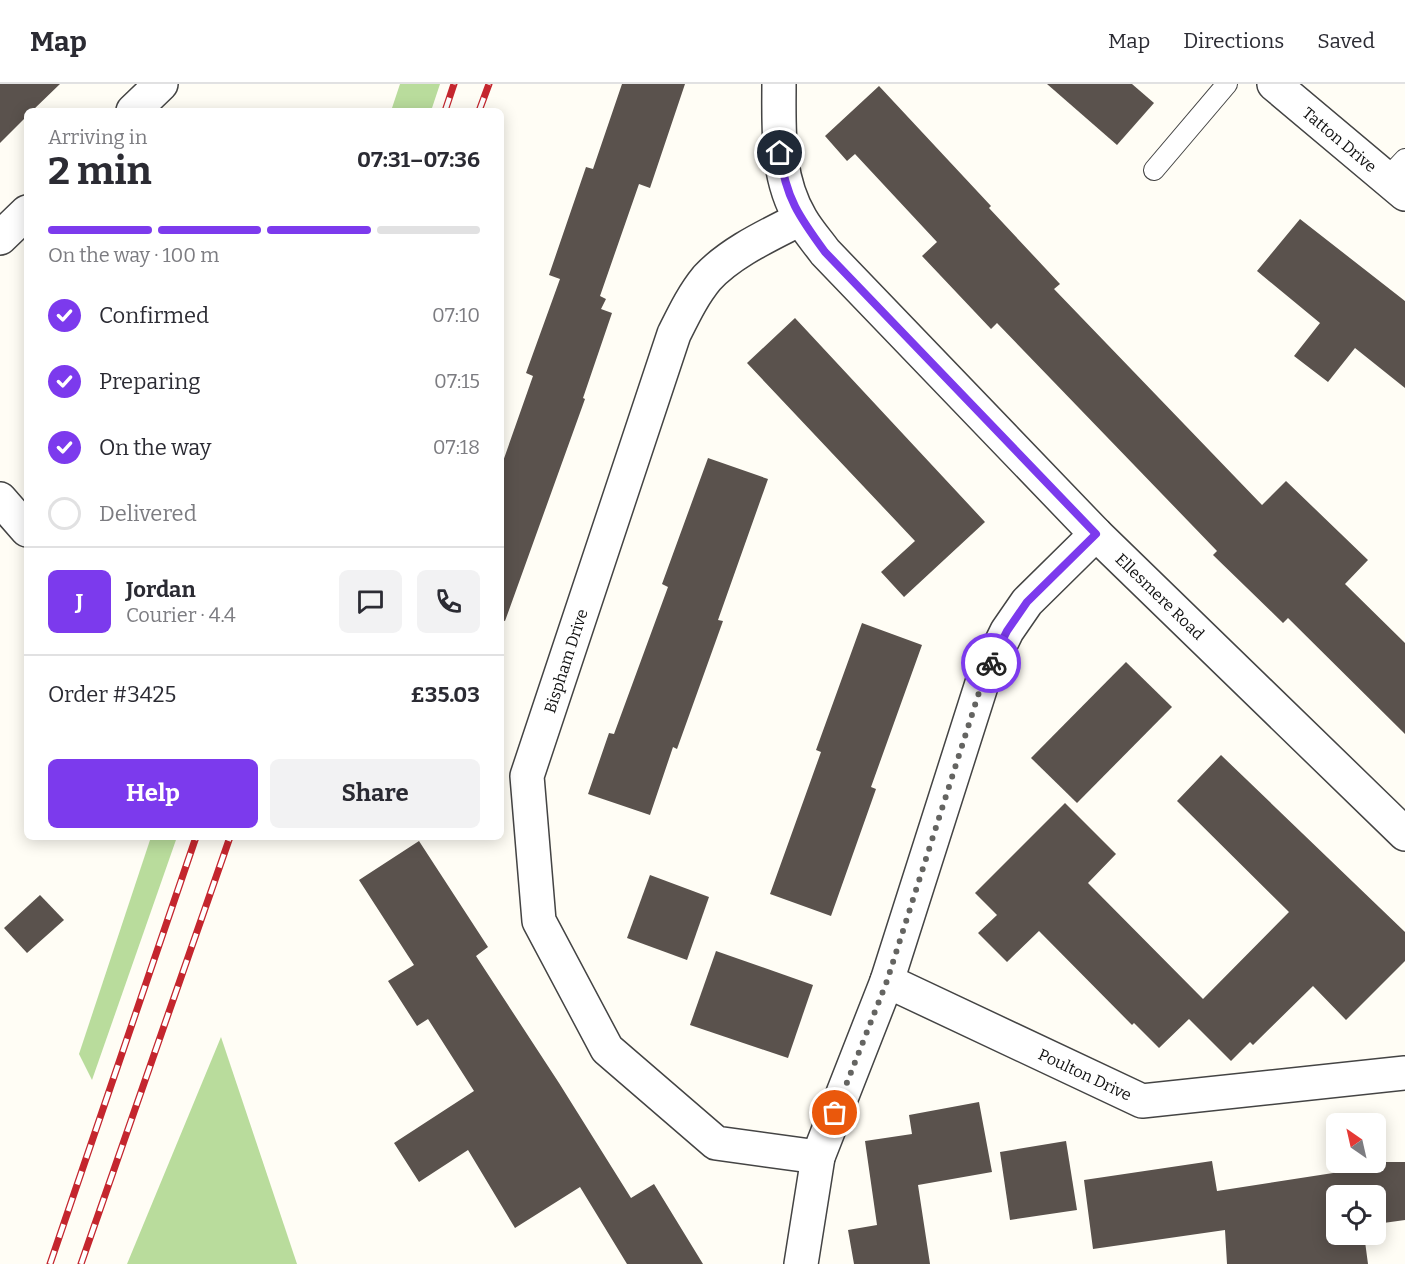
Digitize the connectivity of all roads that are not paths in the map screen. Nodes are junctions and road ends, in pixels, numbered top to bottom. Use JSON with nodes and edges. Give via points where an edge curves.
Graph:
{"nodes":[{"id":1,"x":161,"y":84,"type":"edge"},
{"id":2,"x":779,"y":84,"type":"edge"},
{"id":3,"x":1227,"y":84,"type":"edge"},
{"id":4,"x":1274,"y":84,"type":"edge"},
{"id":5,"x":136,"y":108,"type":"edge"},
{"id":6,"x":1154,"y":170,"type":"dead end"},
{"id":7,"x":1399,"y":177,"type":"edge"},
{"id":8,"x":24,"y":215,"type":"edge"},
{"id":9,"x":800,"y":219,"type":"junction"},
{"id":10,"x":0,"y":238,"type":"edge"},
{"id":11,"x":0,"y":499,"type":"edge"},
{"id":12,"x":24,"y":527,"type":"edge"},
{"id":13,"x":1096,"y":534,"type":"junction"},
{"id":14,"x":1405,"y":834,"type":"edge"},
{"id":15,"x":887,"y":981,"type":"junction"},
{"id":16,"x":1405,"y":1073,"type":"edge"},
{"id":17,"x":818,"y":1157,"type":"junction"},
{"id":18,"x":801,"y":1264,"type":"edge"}],
"edges":[{"from":1,"to":5,"type":"street"},
{"from":2,"to":9,"type":"street","via":[[782,167],[788,194]]},
{"from":3,"to":6,"type":"lane"},
{"from":4,"to":7,"type":"street","name":"Tatton Drive"},
{"from":8,"to":10,"type":"street"},
{"from":9,"to":13,"type":"street","name":"Ellesmere Road","via":[[825,252]]},
{"from":9,"to":17,"type":"street","name":"Bispham Drive","via":[[753,244],[708,277],[691,299],[674,334],[527,776],[539,921],[607,1049],[716,1143]]},
{"from":11,"to":12,"type":"street"},
{"from":13,"to":14,"type":"street","name":"Ellesmere Road"},
{"from":13,"to":15,"type":"street","via":[[1027,602],[1007,631],[983,680]]},
{"from":15,"to":16,"type":"street","name":"Poulton Drive","via":[[1142,1101]]},
{"from":15,"to":17,"type":"street"},
{"from":17,"to":18,"type":"street"}]}
